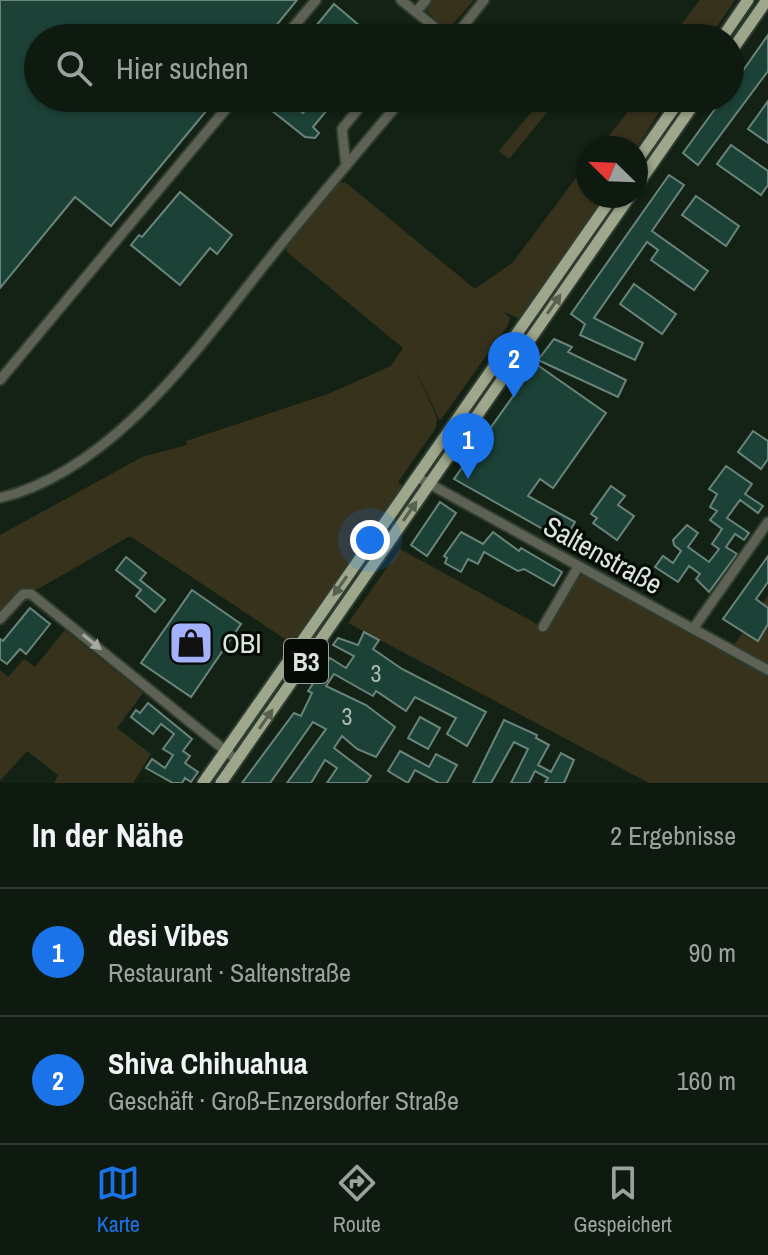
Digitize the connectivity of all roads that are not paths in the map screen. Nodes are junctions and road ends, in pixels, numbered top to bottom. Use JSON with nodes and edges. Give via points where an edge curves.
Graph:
{"nodes":[{"id":1,"x":316,"y":0,"type":"edge"},
{"id":2,"x":401,"y":0,"type":"edge"},
{"id":3,"x":426,"y":0,"type":"edge"},
{"id":4,"x":484,"y":0,"type":"edge"},
{"id":5,"x":767,"y":0,"type":"edge"},
{"id":6,"x":747,"y":1,"type":"edge"},
{"id":7,"x":416,"y":12,"type":"junction"},
{"id":8,"x":296,"y":24,"type":"edge"},
{"id":9,"x":432,"y":24,"type":"edge"},
{"id":10,"x":463,"y":24,"type":"edge"},
{"id":11,"x":731,"y":24,"type":"edge"},
{"id":12,"x":744,"y":33,"type":"edge"},
{"id":13,"x":223,"y":112,"type":"edge"},
{"id":14,"x":356,"y":112,"type":"edge"},
{"id":15,"x":391,"y":112,"type":"edge"},
{"id":16,"x":671,"y":112,"type":"edge"},
{"id":17,"x":688,"y":112,"type":"edge"},
{"id":18,"x":648,"y":145,"type":"edge"},
{"id":19,"x":346,"y":166,"type":"junction"},
{"id":20,"x":648,"y":170,"type":"edge"},
{"id":21,"x":605,"y":208,"type":"edge"},
{"id":22,"x":622,"y":208,"type":"edge"},
{"id":23,"x":0,"y":380,"type":"edge"},
{"id":24,"x":417,"y":477,"type":"junction"},
{"id":25,"x":429,"y":483,"type":"junction"},
{"id":26,"x":0,"y":498,"type":"edge"},
{"id":27,"x":768,"y":522,"type":"edge"},
{"id":28,"x":578,"y":567,"type":"junction"},
{"id":29,"x":0,"y":619,"type":"edge"},
{"id":30,"x":543,"y":627,"type":"dead end"},
{"id":31,"x":693,"y":629,"type":"junction"},
{"id":32,"x":768,"y":670,"type":"edge"},
{"id":33,"x":225,"y":751,"type":"junction"},
{"id":34,"x":237,"y":760,"type":"junction"},
{"id":35,"x":203,"y":783,"type":"edge"},
{"id":36,"x":221,"y":783,"type":"edge"}],
"edges":[{"from":1,"to":8,"type":"street"},
{"from":2,"to":7,"type":"street"},
{"from":3,"to":7,"type":"street"},
{"from":4,"to":10,"type":"street"},
{"from":5,"to":12,"type":"main road"},
{"from":6,"to":11,"type":"main road"},
{"from":7,"to":9,"type":"street"},
{"from":13,"to":23,"type":"street"},
{"from":14,"to":19,"type":"street","via":[[342,129]]},
{"from":15,"to":19,"type":"street"},
{"from":16,"to":18,"type":"main road"},
{"from":17,"to":20,"type":"main road"},
{"from":19,"to":26,"type":"street","via":[[147,405],[78,461],[22,492]]},
{"from":21,"to":24,"type":"main road","number":"B3"},
{"from":25,"to":22,"type":"main road","number":"B3","one_way":true},
{"from":24,"to":25,"type":"street","name":"Saltenstraße"},
{"from":24,"to":33,"type":"main road","number":"B3","one_way":true},
{"from":25,"to":28,"type":"street","name":"Saltenstraße"},
{"from":34,"to":25,"type":"main road","number":"B3","one_way":true},
{"from":27,"to":31,"type":"street"},
{"from":28,"to":30,"type":"street"},
{"from":28,"to":31,"type":"street","name":"Saltenstraße"},
{"from":29,"to":33,"type":"street","one_way":true,"via":[[23,594],[31,594]]},
{"from":31,"to":32,"type":"street","name":"Saltenstraße"},
{"from":33,"to":34,"type":"street"},
{"from":33,"to":35,"type":"main road","number":"B3"},
{"from":34,"to":36,"type":"main road","number":"B3"}]}
